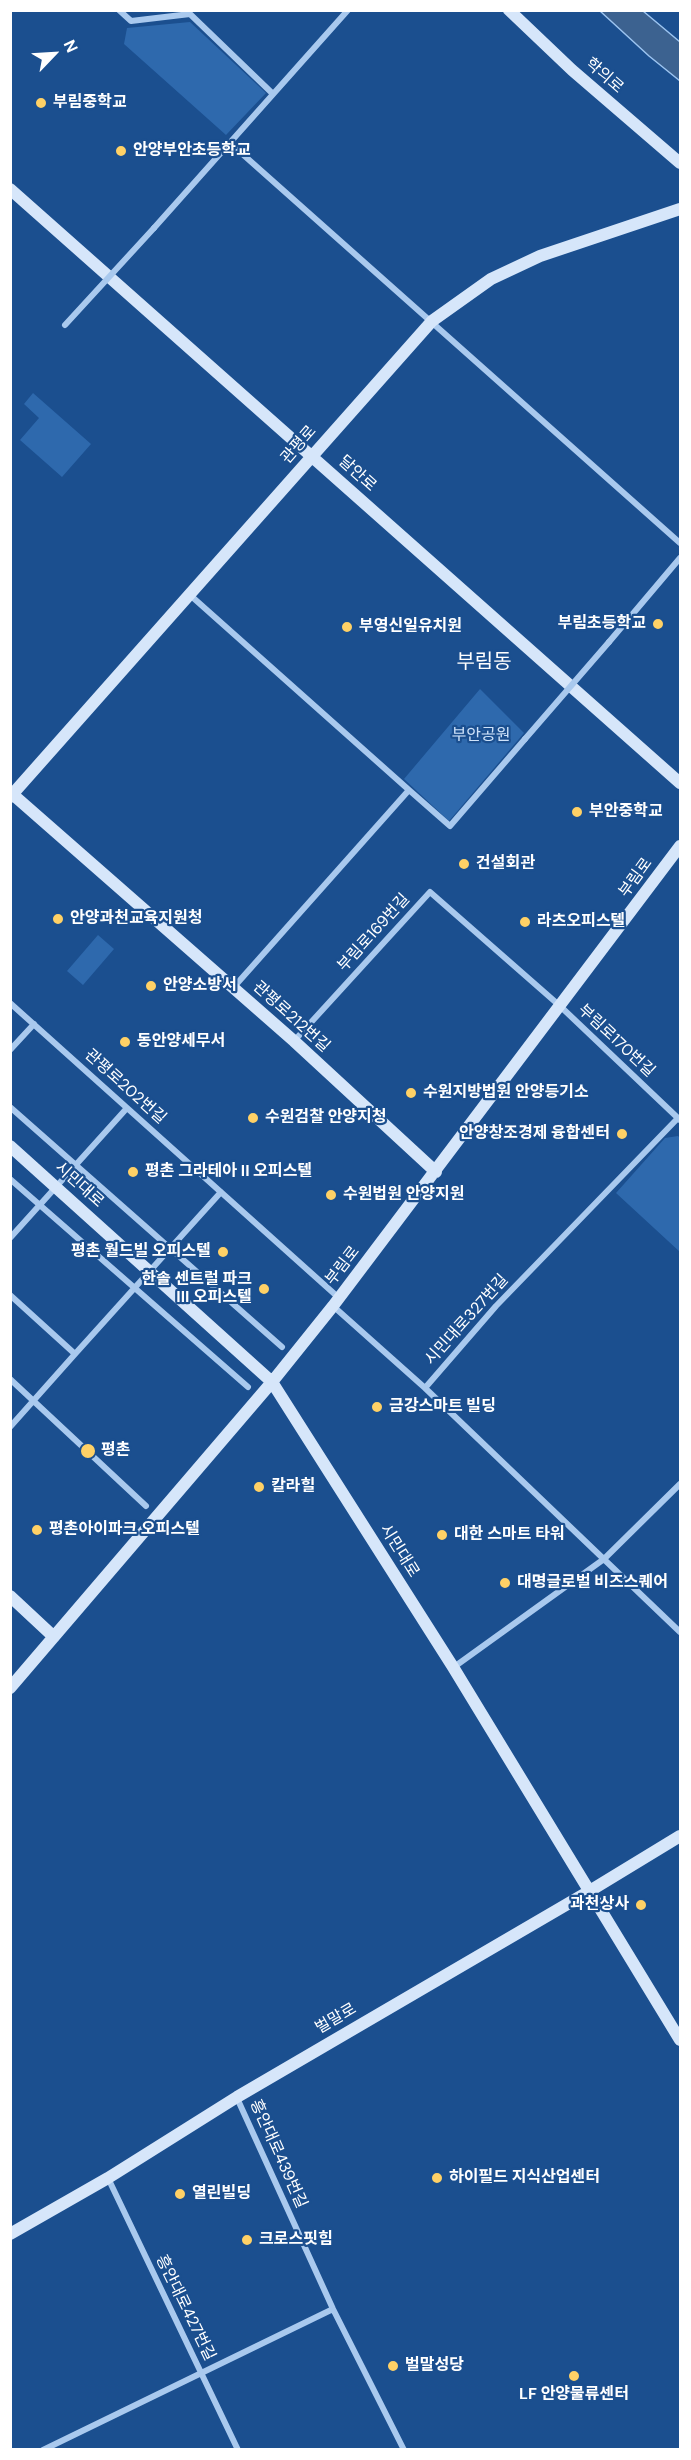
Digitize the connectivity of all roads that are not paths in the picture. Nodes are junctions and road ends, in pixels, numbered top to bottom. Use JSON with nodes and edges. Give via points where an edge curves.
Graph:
{"nodes":[{"id":1,"x":119,"y":10,"type":"edge"},
{"id":2,"x":348,"y":10,"type":"edge"},
{"id":3,"x":509,"y":10,"type":"edge"},
{"id":4,"x":273,"y":93,"type":"junction"},
{"id":5,"x":230,"y":143,"type":"junction"},
{"id":6,"x":681,"y":163,"type":"edge"},
{"id":7,"x":10,"y":189,"type":"edge"},
{"id":8,"x":681,"y":209,"type":"edge"},
{"id":9,"x":432,"y":321,"type":"junction"},
{"id":10,"x":65,"y":325,"type":"dead end"},
{"id":11,"x":312,"y":456,"type":"junction"},
{"id":12,"x":681,"y":543,"type":"edge"},
{"id":13,"x":681,"y":558,"type":"edge"},
{"id":14,"x":190,"y":595,"type":"junction"},
{"id":15,"x":681,"y":783,"type":"edge"},
{"id":16,"x":409,"y":790,"type":"junction"},
{"id":17,"x":11,"y":794,"type":"edge"},
{"id":18,"x":681,"y":846,"type":"edge"},
{"id":19,"x":233,"y":988,"type":"junction"},
{"id":20,"x":10,"y":1003,"type":"edge"},
{"id":21,"x":560,"y":1006,"type":"junction"},
{"id":22,"x":34,"y":1024,"type":"junction"},
{"id":23,"x":294,"y":1041,"type":"junction"},
{"id":24,"x":10,"y":1050,"type":"edge"},
{"id":25,"x":10,"y":1107,"type":"edge"},
{"id":26,"x":127,"y":1108,"type":"junction"},
{"id":27,"x":679,"y":1119,"type":"edge"},
{"id":28,"x":10,"y":1146,"type":"edge"},
{"id":29,"x":75,"y":1164,"type":"junction"},
{"id":30,"x":436,"y":1172,"type":"junction"},
{"id":31,"x":10,"y":1179,"type":"edge"},
{"id":32,"x":56,"y":1186,"type":"junction"},
{"id":33,"x":221,"y":1192,"type":"junction"},
{"id":34,"x":39,"y":1205,"type":"junction"},
{"id":35,"x":10,"y":1238,"type":"edge"},
{"id":36,"x":171,"y":1249,"type":"junction"},
{"id":37,"x":151,"y":1272,"type":"junction"},
{"id":38,"x":135,"y":1288,"type":"junction"},
{"id":39,"x":10,"y":1295,"type":"edge"},
{"id":40,"x":336,"y":1302,"type":"junction"},
{"id":41,"x":282,"y":1347,"type":"dead end"},
{"id":42,"x":75,"y":1354,"type":"junction"},
{"id":43,"x":10,"y":1379,"type":"edge"},
{"id":44,"x":272,"y":1382,"type":"junction"},
{"id":45,"x":248,"y":1387,"type":"dead end"},
{"id":46,"x":424,"y":1388,"type":"junction"},
{"id":47,"x":33,"y":1400,"type":"junction"},
{"id":48,"x":10,"y":1427,"type":"edge"},
{"id":49,"x":681,"y":1484,"type":"edge"},
{"id":50,"x":147,"y":1506,"type":"dead end"},
{"id":51,"x":604,"y":1559,"type":"junction"},
{"id":52,"x":10,"y":1596,"type":"edge"},
{"id":53,"x":681,"y":1632,"type":"edge"},
{"id":54,"x":54,"y":1637,"type":"junction"},
{"id":55,"x":453,"y":1667,"type":"junction"},
{"id":56,"x":10,"y":1688,"type":"edge"},
{"id":57,"x":681,"y":1836,"type":"edge"},
{"id":58,"x":588,"y":1892,"type":"junction"},
{"id":59,"x":681,"y":2040,"type":"edge"},
{"id":60,"x":237,"y":2097,"type":"junction"},
{"id":61,"x":108,"y":2178,"type":"junction"},
{"id":62,"x":10,"y":2234,"type":"edge"},
{"id":63,"x":333,"y":2309,"type":"junction"},
{"id":64,"x":202,"y":2373,"type":"junction"},
{"id":65,"x":43,"y":2450,"type":"edge"},
{"id":66,"x":238,"y":2450,"type":"edge"},
{"id":67,"x":404,"y":2450,"type":"edge"}],
"edges":[{"from":1,"to":4,"type":"street","via":[[131,21],[190,14]]},
{"from":2,"to":4,"type":"street"},
{"from":3,"to":6,"type":"street","name":"학의로"},
{"from":4,"to":5,"type":"street"},
{"from":5,"to":9,"type":"street"},
{"from":5,"to":10,"type":"street","bridge":true},
{"from":7,"to":11,"type":"street","name":"달안로"},
{"from":8,"to":9,"type":"street","name":"관평로","via":[[540,256],[491,279]]},
{"from":9,"to":11,"type":"street","name":"관평로"},
{"from":9,"to":12,"type":"street"},
{"from":11,"to":14,"type":"street","name":"관평로"},
{"from":11,"to":15,"type":"street","name":"달안로"},
{"from":13,"to":16,"type":"street","bridge":true,"via":[[450,826]]},
{"from":14,"to":16,"type":"street"},
{"from":14,"to":17,"type":"street","name":"관평로"},
{"from":16,"to":19,"type":"street"},
{"from":17,"to":19,"type":"street","name":"관평로212번길"},
{"from":18,"to":21,"type":"street","name":"부림로"},
{"from":19,"to":23,"type":"street","name":"관평로212번길"},
{"from":20,"to":22,"type":"street","name":"관평로202번길"},
{"from":21,"to":23,"type":"street","name":"부림로169번길","via":[[430,892]]},
{"from":21,"to":27,"type":"street","name":"부림로170번길"},
{"from":21,"to":30,"type":"street","name":"부림로"},
{"from":22,"to":24,"type":"street"},
{"from":22,"to":26,"type":"street","name":"관평로202번길"},
{"from":23,"to":30,"type":"street","name":"관평로212번길"},
{"from":25,"to":29,"type":"street"},
{"from":26,"to":29,"type":"street"},
{"from":26,"to":33,"type":"street","name":"관평로202번길"},
{"from":27,"to":46,"type":"street","name":"시민대로327번길","via":[[496,1306]]},
{"from":28,"to":32,"type":"street","name":"시민대로"},
{"from":29,"to":32,"type":"street"},
{"from":29,"to":36,"type":"street"},
{"from":30,"to":40,"type":"street","name":"부림로"},
{"from":31,"to":34,"type":"street"},
{"from":32,"to":34,"type":"street"},
{"from":32,"to":37,"type":"street","name":"시민대로"},
{"from":33,"to":36,"type":"street"},
{"from":33,"to":40,"type":"street","name":"관평로202번길"},
{"from":34,"to":35,"type":"street"},
{"from":34,"to":38,"type":"street"},
{"from":36,"to":37,"type":"street"},
{"from":36,"to":41,"type":"street"},
{"from":37,"to":38,"type":"street"},
{"from":37,"to":44,"type":"street","name":"시민대로"},
{"from":38,"to":42,"type":"street"},
{"from":38,"to":45,"type":"street"},
{"from":39,"to":42,"type":"street"},
{"from":40,"to":44,"type":"street","name":"부림로"},
{"from":40,"to":46,"type":"street","name":"관평로202번길"},
{"from":42,"to":47,"type":"street"},
{"from":43,"to":47,"type":"street"},
{"from":44,"to":54,"type":"street","name":"부림로"},
{"from":44,"to":55,"type":"street","name":"시민대로"},
{"from":46,"to":51,"type":"street","name":"시민대로327번길"},
{"from":47,"to":48,"type":"street"},
{"from":47,"to":50,"type":"street"},
{"from":49,"to":51,"type":"street"},
{"from":51,"to":53,"type":"street","name":"시민대로327번길"},
{"from":51,"to":55,"type":"street"},
{"from":52,"to":54,"type":"street"},
{"from":54,"to":56,"type":"street","name":"부림로"},
{"from":55,"to":58,"type":"street","name":"시민대로"},
{"from":57,"to":58,"type":"street","name":"벌말로"},
{"from":58,"to":59,"type":"street","name":"시민대로"},
{"from":58,"to":60,"type":"street","name":"벌말로"},
{"from":60,"to":61,"type":"street","name":"벌말로"},
{"from":60,"to":63,"type":"street","name":"흥안대로439번길"},
{"from":61,"to":62,"type":"street","name":"벌말로"},
{"from":61,"to":64,"type":"street","name":"흥안대로427번길"},
{"from":63,"to":64,"type":"street"},
{"from":63,"to":67,"type":"street","name":"흥안대로439번길"},
{"from":64,"to":65,"type":"street"},
{"from":64,"to":66,"type":"street","name":"흥안대로427번길"}]}
